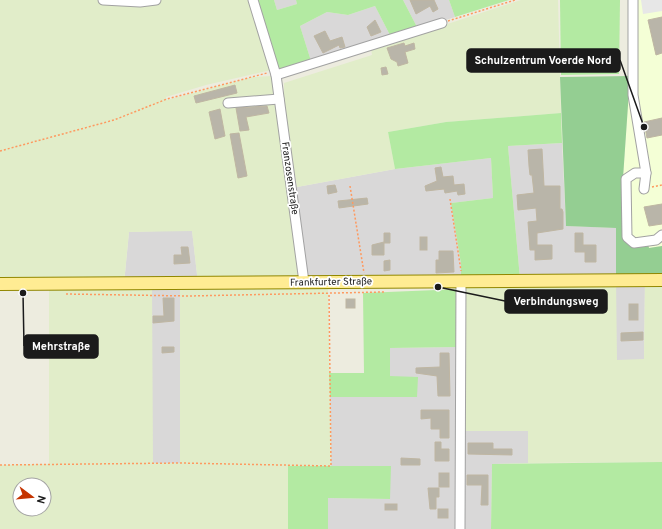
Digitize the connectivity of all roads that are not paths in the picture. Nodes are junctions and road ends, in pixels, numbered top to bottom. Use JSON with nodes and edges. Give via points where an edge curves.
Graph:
{"nodes":[{"id":1,"x":103,"y":0,"type":"edge"},
{"id":2,"x":156,"y":0,"type":"edge"},
{"id":3,"x":253,"y":0,"type":"edge"},
{"id":4,"x":633,"y":0,"type":"edge"},
{"id":5,"x":442,"y":23,"type":"road end"},
{"id":6,"x":275,"y":73,"type":"junction"},
{"id":7,"x":279,"y":99,"type":"junction"},
{"id":8,"x":228,"y":103,"type":"dead end"},
{"id":9,"x":646,"y":172,"type":"junction"},
{"id":10,"x":644,"y":189,"type":"dead end"},
{"id":11,"x":662,"y":235,"type":"edge"},
{"id":12,"x":662,"y":280,"type":"edge"},
{"id":13,"x":461,"y":281,"type":"junction"},
{"id":14,"x":304,"y":282,"type":"junction"},
{"id":15,"x":0,"y":284,"type":"edge"},
{"id":16,"x":460,"y":529,"type":"edge"}],
"edges":[{"from":1,"to":2,"type":"street"},
{"from":3,"to":6,"type":"street","name":"Franzosenstraße"},
{"from":4,"to":9,"type":"street","via":[[633,95]]},
{"from":5,"to":6,"type":"street"},
{"from":6,"to":7,"type":"street","name":"Franzosenstraße"},
{"from":7,"to":8,"type":"street"},
{"from":7,"to":14,"type":"street","name":"Franzosenstraße"},
{"from":9,"to":10,"type":"street"},
{"from":9,"to":11,"type":"street","via":[[635,173],[626,179],[627,237],[634,243],[656,240]]},
{"from":12,"to":13,"type":"main road","name":"Frankfurter Straße"},
{"from":13,"to":14,"type":"main road","name":"Frankfurter Straße"},
{"from":13,"to":16,"type":"street"},
{"from":14,"to":15,"type":"main road","name":"Frankfurter Straße"}]}
